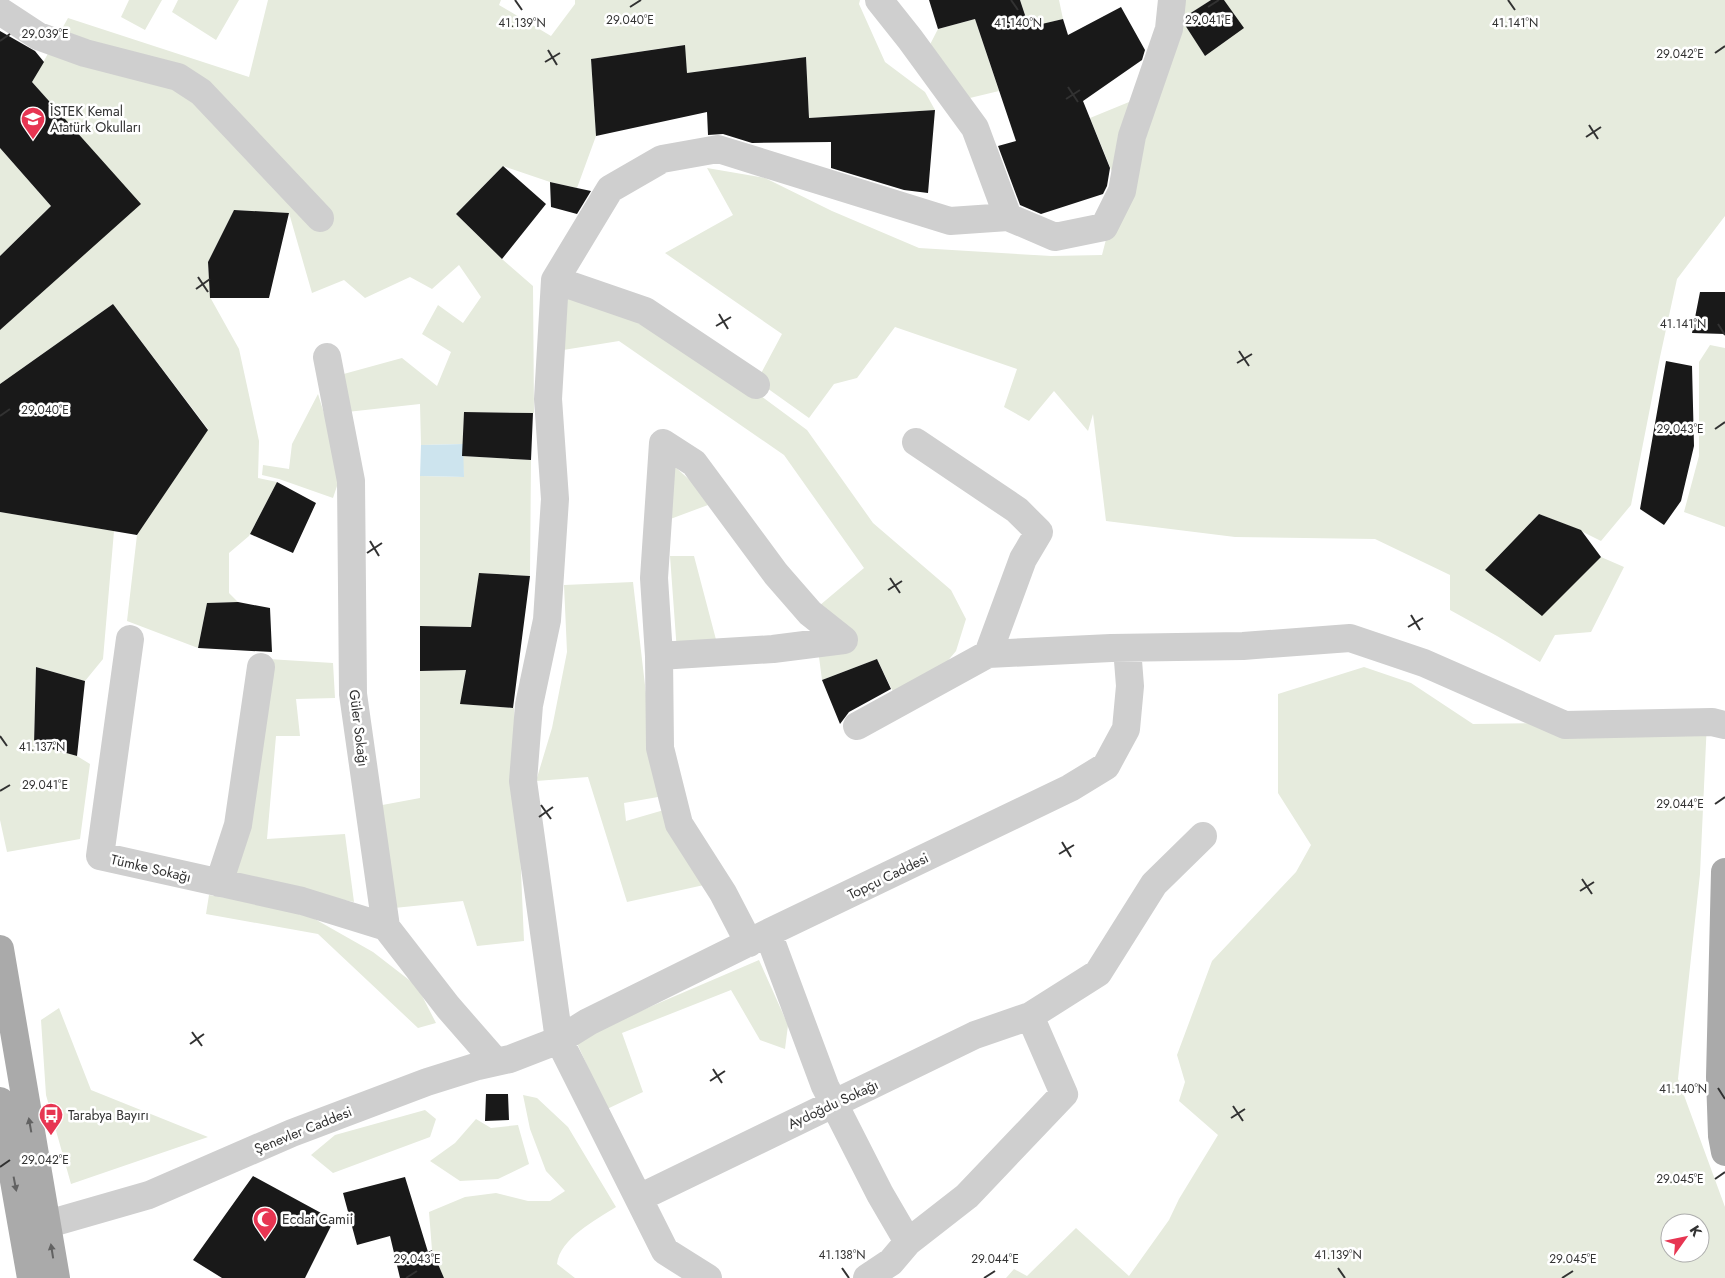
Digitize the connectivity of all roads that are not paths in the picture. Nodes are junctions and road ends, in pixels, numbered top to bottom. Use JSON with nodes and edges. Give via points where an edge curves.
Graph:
{"nodes":[{"id":1,"x":879,"y":0,"type":"edge"},
{"id":2,"x":1172,"y":0,"type":"edge"},
{"id":3,"x":0,"y":11,"type":"edge"},
{"id":4,"x":1008,"y":217,"type":"junction"},
{"id":5,"x":320,"y":218,"type":"dead end"},
{"id":6,"x":556,"y":280,"type":"junction"},
{"id":7,"x":327,"y":357,"type":"dead end"},
{"id":8,"x":756,"y":385,"type":"dead end"},
{"id":9,"x":916,"y":442,"type":"dead end"},
{"id":10,"x":130,"y":639,"type":"dead end"},
{"id":11,"x":1127,"y":648,"type":"junction"},
{"id":12,"x":988,"y":654,"type":"junction"},
{"id":13,"x":659,"y":656,"type":"junction"},
{"id":14,"x":261,"y":667,"type":"dead end"},
{"id":15,"x":1725,"y":725,"type":"edge"},
{"id":16,"x":857,"y":726,"type":"dead end"},
{"id":17,"x":1203,"y":836,"type":"dead end"},
{"id":18,"x":1725,"y":872,"type":"edge"},
{"id":19,"x":219,"y":883,"type":"junction"},
{"id":20,"x":386,"y":927,"type":"junction"},
{"id":21,"x":759,"y":938,"type":"junction"},
{"id":22,"x":0,"y":949,"type":"edge"},
{"id":23,"x":1030,"y":1016,"type":"junction"},
{"id":24,"x":559,"y":1040,"type":"junction"},
{"id":25,"x":496,"y":1062,"type":"junction"},
{"id":26,"x":0,"y":1101,"type":"edge"},
{"id":27,"x":833,"y":1103,"type":"junction"},
{"id":28,"x":1725,"y":1152,"type":"edge"},
{"id":29,"x":639,"y":1198,"type":"junction"},
{"id":30,"x":0,"y":1210,"type":"edge"},
{"id":31,"x":35,"y":1225,"type":"junction"},
{"id":32,"x":908,"y":1242,"type":"junction"},
{"id":33,"x":31,"y":1278,"type":"edge"},
{"id":34,"x":56,"y":1278,"type":"edge"},
{"id":35,"x":708,"y":1278,"type":"edge"},
{"id":36,"x":867,"y":1278,"type":"edge"}],
"edges":[{"from":1,"to":4,"type":"street","via":[[975,128]]},
{"from":2,"to":4,"type":"street","via":[[1169,29],[1132,136],[1122,191],[1104,227],[1055,237]]},
{"from":3,"to":5,"type":"street","via":[[38,36],[85,53],[178,77],[201,92]]},
{"from":4,"to":6,"type":"street","via":[[950,221],[718,149],[662,159],[610,190]]},
{"from":6,"to":8,"type":"street","via":[[645,311]]},
{"from":6,"to":24,"type":"street","via":[[548,399],[555,499],[546,620],[529,705],[523,781]]},
{"from":7,"to":20,"type":"street","name":"Güler Sokağı","via":[[351,481],[353,694]]},
{"from":9,"to":12,"type":"street","via":[[1017,510],[1039,532],[1023,558]]},
{"from":10,"to":19,"type":"street","name":"Tümke Sokağı","via":[[100,856]]},
{"from":11,"to":12,"type":"street"},
{"from":11,"to":15,"type":"street","via":[[1243,646],[1350,638],[1424,663],[1565,725],[1712,722]]},
{"from":11,"to":21,"type":"street","name":"Topçu Caddesi","via":[[1130,686],[1126,730],[1106,766],[1070,788]]},
{"from":12,"to":16,"type":"street"},
{"from":13,"to":13,"type":"street","via":[[654,578],[663,443],[694,463],[776,574],[810,613],[844,640],[773,649]]},
{"from":13,"to":21,"type":"street","via":[[660,748],[679,824],[723,894]]},
{"from":14,"to":19,"type":"street","via":[[238,825]]},
{"from":17,"to":23,"type":"street","name":"Aydoğdu Sokağı","via":[[1154,884],[1098,973]]},
{"from":18,"to":28,"type":"main road","via":[[1720,1078]]},
{"from":19,"to":20,"type":"street","name":"Tümke Sokağı","via":[[302,901]]},
{"from":20,"to":25,"type":"street","name":"Güler Sokağı"},
{"from":21,"to":24,"type":"street","name":"Topçu Caddesi","via":[[588,1022]]},
{"from":21,"to":27,"type":"street"},
{"from":31,"to":22,"type":"main road","one_way":true},
{"from":23,"to":27,"type":"street","name":"Aydoğdu Sokağı","via":[[975,1035]]},
{"from":23,"to":32,"type":"street","via":[[1064,1094],[967,1196]]},
{"from":24,"to":25,"type":"street","name":"Şenevler Caddesi"},
{"from":24,"to":29,"type":"street"},
{"from":25,"to":31,"type":"street","name":"Şenevler Caddesi","via":[[426,1082],[300,1130],[149,1196]]},
{"from":26,"to":31,"type":"main road","one_way":true},
{"from":27,"to":29,"type":"street","name":"Aydoğdu Sokağı"},
{"from":27,"to":32,"type":"street"},
{"from":29,"to":35,"type":"street","via":[[665,1251]]},
{"from":30,"to":31,"type":"main road","via":[[10,1221]]},
{"from":31,"to":33,"type":"main road"},
{"from":34,"to":31,"type":"main road","one_way":true},
{"from":32,"to":36,"type":"street","via":[[891,1262]]}]}
